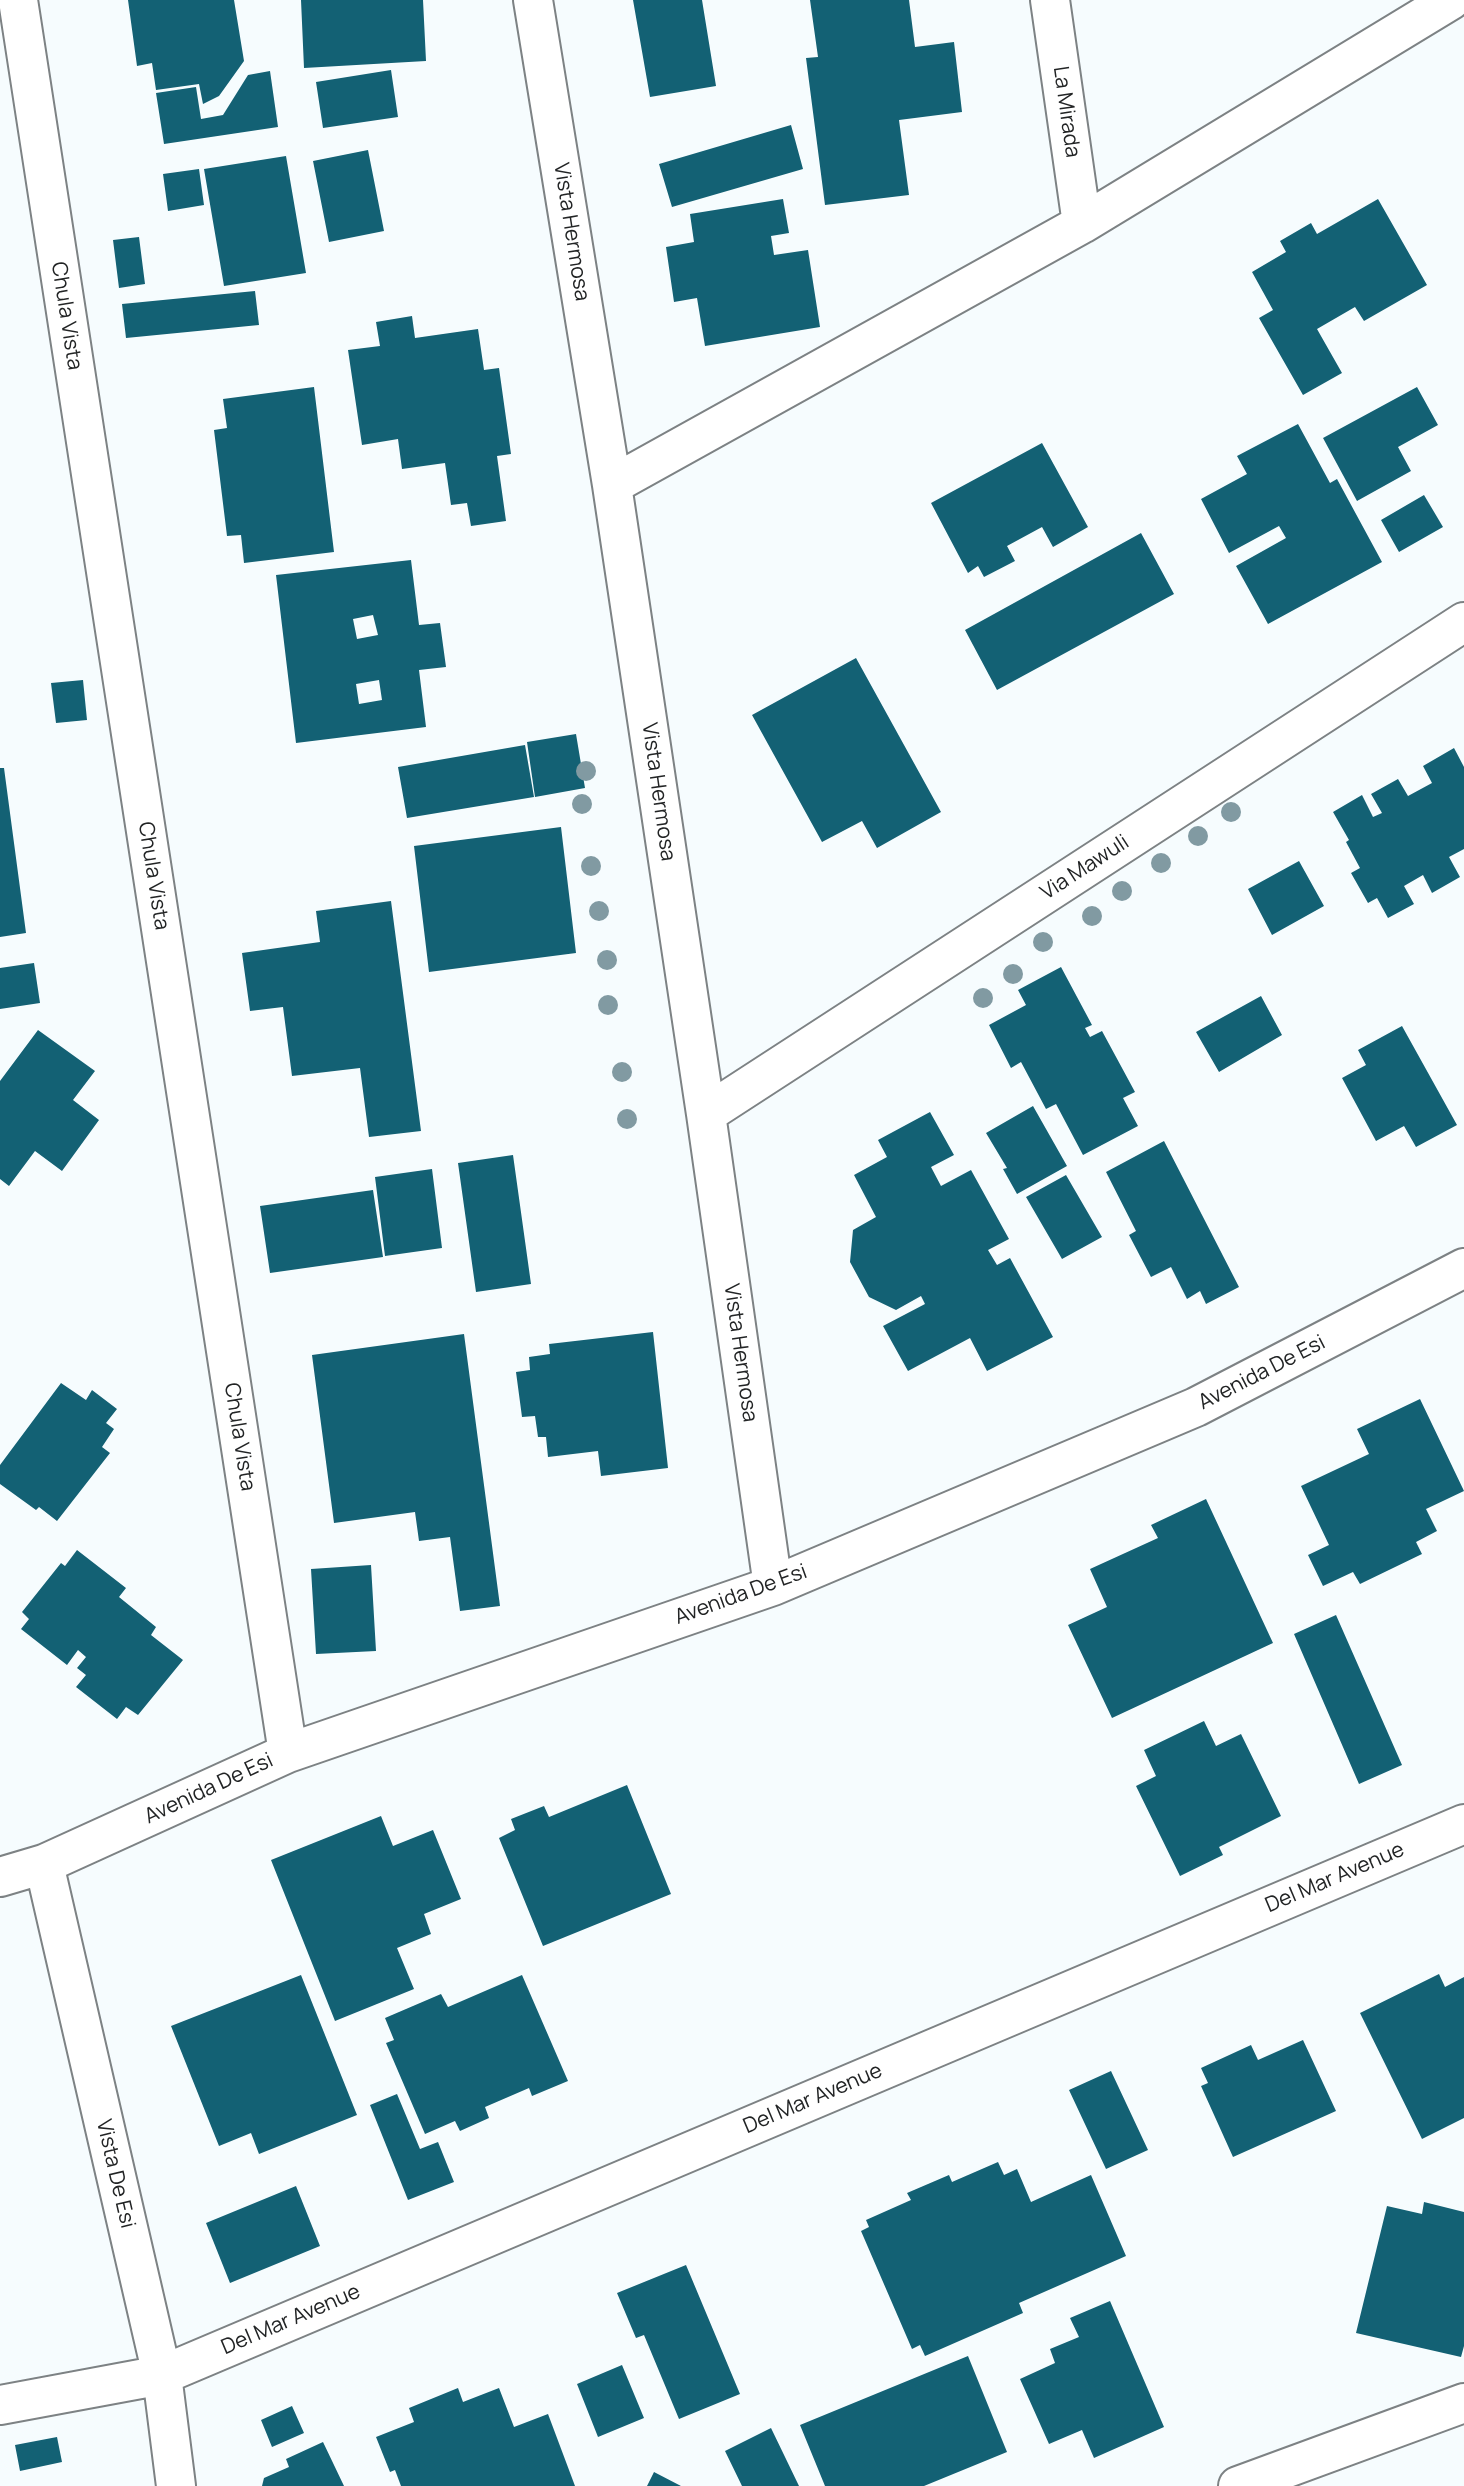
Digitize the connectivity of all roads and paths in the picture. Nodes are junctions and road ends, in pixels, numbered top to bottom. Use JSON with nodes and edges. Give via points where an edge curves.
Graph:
{"nodes":[{"id":1,"x":18,"y":0,"type":"edge"},
{"id":2,"x":533,"y":0,"type":"edge"},
{"id":3,"x":1050,"y":0,"type":"edge"},
{"id":4,"x":1451,"y":0,"type":"edge"},
{"id":5,"x":1082,"y":224,"type":"junction"},
{"id":6,"x":612,"y":485,"type":"junction"},
{"id":7,"x":1464,"y":622,"type":"edge"},
{"id":8,"x":706,"y":1114,"type":"junction"},
{"id":9,"x":1464,"y":1268,"type":"edge"},
{"id":10,"x":773,"y":1586,"type":"junction"},
{"id":11,"x":288,"y":1753,"type":"junction"},
{"id":12,"x":1464,"y":1824,"type":"edge"},
{"id":13,"x":44,"y":1864,"type":"junction"},
{"id":14,"x":0,"y":1877,"type":"edge"},
{"id":15,"x":162,"y":2375,"type":"junction"},
{"id":16,"x":1464,"y":2403,"type":"edge"},
{"id":17,"x":0,"y":2405,"type":"edge"},
{"id":18,"x":176,"y":2486,"type":"edge"},
{"id":19,"x":1238,"y":2486,"type":"edge"}],
"edges":[{"from":1,"to":11,"type":"street","name":"Chula Vista"},
{"from":2,"to":6,"type":"street","name":"Vista Hermosa"},
{"from":3,"to":5,"type":"street","name":"La Mirada"},
{"from":4,"to":5,"type":"street"},
{"from":5,"to":6,"type":"street"},
{"from":6,"to":8,"type":"street","name":"Vista Hermosa"},
{"from":7,"to":8,"type":"street","name":"Via Mawuli"},
{"from":8,"to":10,"type":"street","name":"Vista Hermosa"},
{"from":9,"to":10,"type":"street","name":"Avenida De Esi","via":[[1196,1407]]},
{"from":10,"to":11,"type":"street","name":"Avenida De Esi"},
{"from":11,"to":13,"type":"street","name":"Avenida De Esi"},
{"from":12,"to":15,"type":"street","name":"Del Mar Avenue"},
{"from":13,"to":14,"type":"street","name":"Avenida De Esi"},
{"from":13,"to":15,"type":"street","name":"Vista De Esi"},
{"from":15,"to":17,"type":"street","name":"Del Mar Avenue"},
{"from":15,"to":18,"type":"street","name":"Vista De Esi"},
{"from":16,"to":19,"type":"street"}]}
